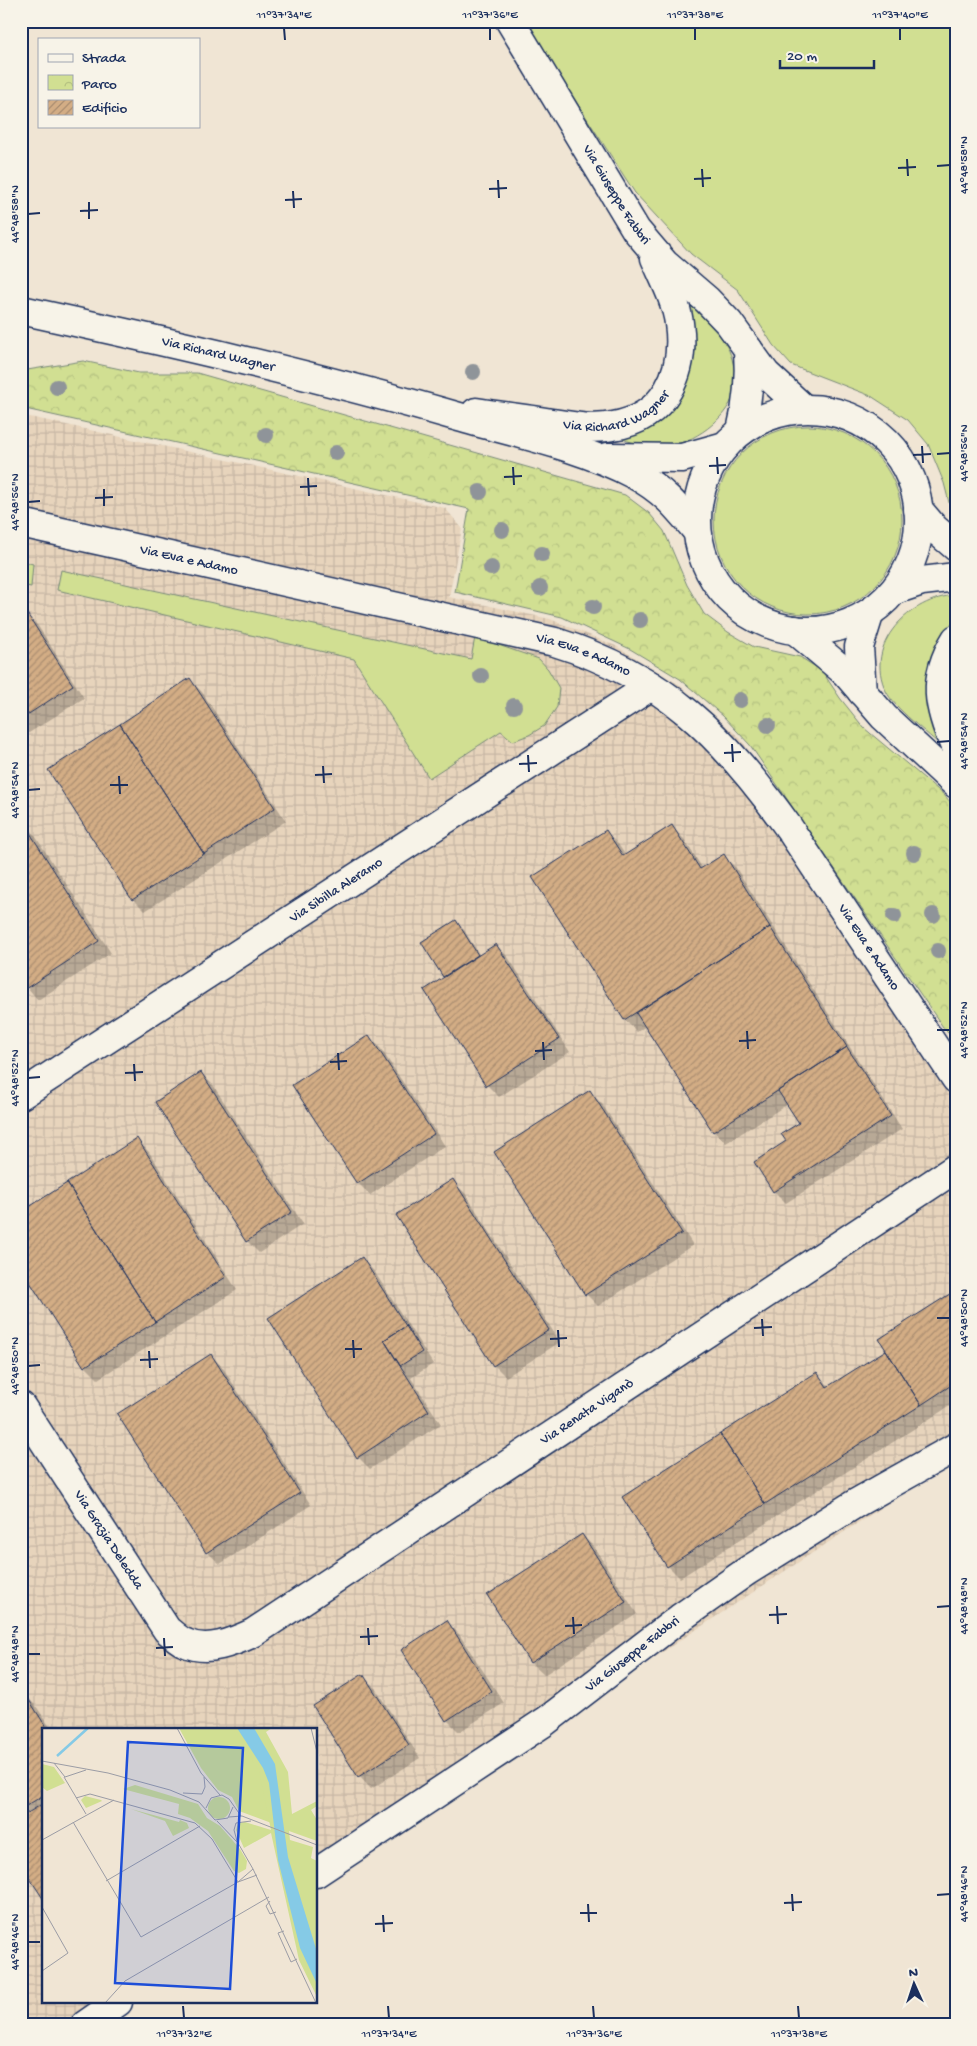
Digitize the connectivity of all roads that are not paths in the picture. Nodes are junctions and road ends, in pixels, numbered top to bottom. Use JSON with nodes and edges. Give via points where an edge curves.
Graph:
{"nodes":[{"id":1,"x":510,"y":21,"type":"edge"},
{"id":2,"x":652,"y":250,"type":"junction"},
{"id":3,"x":21,"y":310,"type":"edge"},
{"id":4,"x":748,"y":348,"type":"junction"},
{"id":5,"x":415,"y":404,"type":"junction"},
{"id":6,"x":803,"y":408,"type":"junction"},
{"id":7,"x":733,"y":438,"type":"junction"},
{"id":8,"x":596,"y":456,"type":"junction"},
{"id":9,"x":918,"y":509,"type":"junction"},
{"id":10,"x":21,"y":523,"type":"edge"},
{"id":11,"x":696,"y":530,"type":"junction"},
{"id":12,"x":956,"y":547,"type":"edge"},
{"id":13,"x":956,"y":577,"type":"edge"},
{"id":14,"x":895,"y":590,"type":"junction"},
{"id":15,"x":870,"y":612,"type":"junction"},
{"id":16,"x":795,"y":630,"type":"junction"},
{"id":17,"x":956,"y":639,"type":"edge"},
{"id":18,"x":651,"y":686,"type":"junction"},
{"id":19,"x":862,"y":692,"type":"junction"},
{"id":20,"x":956,"y":749,"type":"edge"},
{"id":21,"x":956,"y":784,"type":"edge"},
{"id":22,"x":956,"y":1079,"type":"edge"},
{"id":23,"x":21,"y":1095,"type":"edge"},
{"id":24,"x":956,"y":1168,"type":"edge"},
{"id":25,"x":21,"y":1406,"type":"edge"},
{"id":26,"x":956,"y":1447,"type":"edge"},
{"id":27,"x":215,"y":1646,"type":"joint"},
{"id":28,"x":318,"y":1872,"type":"edge"},
{"id":29,"x":115,"y":2004,"type":"edge"},
{"id":30,"x":85,"y":2025,"type":"edge"}],
"edges":[{"from":1,"to":2,"type":"street","name":"Via Giuseppe Fabbri","via":[[624,211]]},
{"from":2,"to":4,"type":"street","name":"Via Giuseppe Fabbri","via":[[729,322]]},
{"from":2,"to":5,"type":"street","name":"Via Richard Wagner","via":[[675,307],[680,348],[669,390],[651,411],[612,427],[580,427]]},
{"from":3,"to":5,"type":"street","name":"Via Richard Wagner","via":[[243,359]]},
{"from":4,"to":6,"type":"street","name":"Via Giuseppe Fabbri","via":[[766,374]]},
{"from":4,"to":7,"type":"street","via":[[745,415]]},
{"from":5,"to":8,"type":"street","name":"Via Richard Wagner"},
{"from":6,"to":7,"type":"street","name":"Via Richard Wagner","via":[[773,414],[753,423]]},
{"from":6,"to":9,"type":"street","name":"Via Richard Wagner","via":[[841,414],[860,421],[882,437],[898,454],[911,477]]},
{"from":7,"to":8,"type":"street","name":"Via Richard Wagner","via":[[682,458]]},
{"from":7,"to":11,"type":"street","name":"Via Richard Wagner","via":[[716,456],[702,483],[696,510]]},
{"from":8,"to":11,"type":"street","name":"Via Richard Wagner","via":[[664,493]]},
{"from":9,"to":12,"type":"street","name":"Via Richard Wagner"},
{"from":9,"to":14,"type":"street","name":"Via Richard Wagner","via":[[919,531],[914,552]]},
{"from":10,"to":18,"type":"street","name":"Via Eva e Adamo","via":[[555,642],[603,659]]},
{"from":11,"to":16,"type":"street","name":"Via Richard Wagner","via":[[710,574],[729,599],[758,619],[776,627]]},
{"from":13,"to":14,"type":"street","name":"Via Richard Wagner","via":[[922,581]]},
{"from":14,"to":15,"type":"street","name":"Via Richard Wagner"},
{"from":15,"to":16,"type":"street","name":"Via Richard Wagner","via":[[836,628]]},
{"from":15,"to":19,"type":"street","via":[[859,647]]},
{"from":16,"to":19,"type":"street","via":[[846,673]]},
{"from":17,"to":20,"type":"street","via":[[943,664],[939,692],[943,718]]},
{"from":18,"to":22,"type":"street","name":"Via Eva e Adamo","via":[[712,733],[761,788]]},
{"from":18,"to":23,"type":"street","name":"Via Sibilla Aleramo"},
{"from":19,"to":21,"type":"street","via":[[907,741]]},
{"from":24,"to":27,"type":"street","name":"Via Renata Viganò","via":[[253,1633]]},
{"from":25,"to":27,"type":"street","name":"Via Grazia Deledda","via":[[167,1630],[184,1643],[200,1648]]},
{"from":26,"to":28,"type":"street","name":"Via Giuseppe Fabbri","via":[[858,1502],[748,1571],[680,1618],[546,1721]]},
{"from":29,"to":30,"type":"street"}]}
